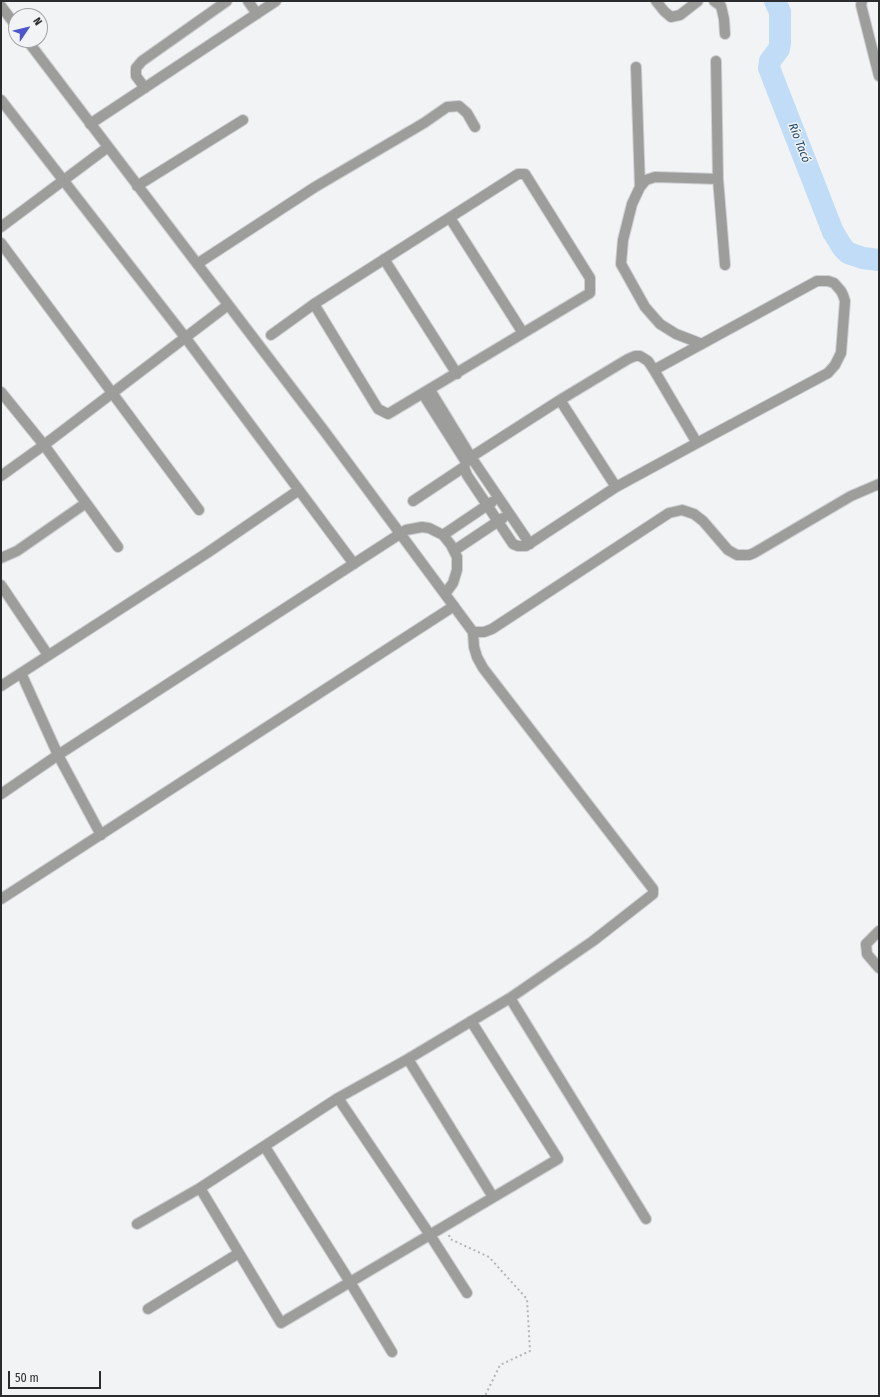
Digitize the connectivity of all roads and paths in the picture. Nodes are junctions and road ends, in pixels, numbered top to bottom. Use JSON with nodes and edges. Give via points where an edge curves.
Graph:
{"nodes":[{"id":1,"x":227,"y":1,"type":"edge"},
{"id":2,"x":248,"y":1,"type":"edge"},
{"id":3,"x":276,"y":1,"type":"edge"},
{"id":4,"x":656,"y":1,"type":"edge"},
{"id":5,"x":698,"y":1,"type":"edge"},
{"id":6,"x":714,"y":1,"type":"edge"},
{"id":7,"x":862,"y":1,"type":"edge"},
{"id":8,"x":1,"y":6,"type":"edge"},
{"id":9,"x":256,"y":14,"type":"junction"},
{"id":10,"x":8,"y":15,"type":"edge"},
{"id":11,"x":725,"y":34,"type":"dead end"},
{"id":12,"x":33,"y":48,"type":"edge"},
{"id":13,"x":716,"y":61,"type":"dead end"},
{"id":14,"x":636,"y":67,"type":"dead end"},
{"id":15,"x":879,"y":76,"type":"edge"},
{"id":16,"x":145,"y":88,"type":"junction"},
{"id":17,"x":1,"y":100,"type":"edge"},
{"id":18,"x":243,"y":120,"type":"dead end"},
{"id":19,"x":90,"y":124,"type":"junction"},
{"id":20,"x":475,"y":127,"type":"dead end"},
{"id":21,"x":108,"y":147,"type":"junction"},
{"id":22,"x":718,"y":179,"type":"junction"},
{"id":23,"x":64,"y":181,"type":"junction"},
{"id":24,"x":137,"y":186,"type":"junction"},
{"id":25,"x":640,"y":187,"type":"junction"},
{"id":26,"x":450,"y":218,"type":"junction"},
{"id":27,"x":1,"y":227,"type":"edge"},
{"id":28,"x":1,"y":243,"type":"edge"},
{"id":29,"x":384,"y":259,"type":"junction"},
{"id":30,"x":197,"y":264,"type":"junction"},
{"id":31,"x":725,"y":265,"type":"dead end"},
{"id":32,"x":228,"y":304,"type":"junction"},
{"id":33,"x":314,"y":304,"type":"junction"},
{"id":34,"x":523,"y":333,"type":"junction"},
{"id":35,"x":272,"y":335,"type":"dead end"},
{"id":36,"x":185,"y":337,"type":"junction"},
{"id":37,"x":702,"y":344,"type":"junction"},
{"id":38,"x":654,"y":370,"type":"junction"},
{"id":39,"x":456,"y":374,"type":"junction"},
{"id":40,"x":1,"y":392,"type":"edge"},
{"id":41,"x":426,"y":392,"type":"junction"},
{"id":42,"x":112,"y":393,"type":"junction"},
{"id":43,"x":560,"y":400,"type":"junction"},
{"id":44,"x":697,"y":443,"type":"junction"},
{"id":45,"x":44,"y":446,"type":"junction"},
{"id":46,"x":467,"y":462,"type":"junction"},
{"id":47,"x":1,"y":476,"type":"edge"},
{"id":48,"x":879,"y":484,"type":"edge"},
{"id":49,"x":616,"y":487,"type":"junction"},
{"id":50,"x":299,"y":490,"type":"junction"},
{"id":51,"x":499,"y":497,"type":"junction"},
{"id":52,"x":413,"y":501,"type":"dead end"},
{"id":53,"x":86,"y":503,"type":"junction"},
{"id":54,"x":487,"y":505,"type":"junction"},
{"id":55,"x":199,"y":510,"type":"dead end"},
{"id":56,"x":509,"y":513,"type":"junction"},
{"id":57,"x":498,"y":521,"type":"junction"},
{"id":58,"x":400,"y":533,"type":"junction"},
{"id":59,"x":443,"y":535,"type":"junction"},
{"id":60,"x":530,"y":544,"type":"junction"},
{"id":61,"x":118,"y":547,"type":"dead end"},
{"id":62,"x":455,"y":550,"type":"junction"},
{"id":63,"x":1,"y":558,"type":"edge"},
{"id":64,"x":354,"y":564,"type":"junction"},
{"id":65,"x":1,"y":584,"type":"edge"},
{"id":66,"x":445,"y":594,"type":"junction"},
{"id":67,"x":454,"y":606,"type":"junction"},
{"id":68,"x":473,"y":632,"type":"junction"},
{"id":69,"x":48,"y":655,"type":"junction"},
{"id":70,"x":20,"y":673,"type":"junction"},
{"id":71,"x":1,"y":686,"type":"edge"},
{"id":72,"x":58,"y":755,"type":"junction"},
{"id":73,"x":1,"y":794,"type":"edge"},
{"id":74,"x":101,"y":835,"type":"junction"},
{"id":75,"x":1,"y":899,"type":"edge"},
{"id":76,"x":879,"y":931,"type":"edge"},
{"id":77,"x":879,"y":968,"type":"edge"},
{"id":78,"x":510,"y":998,"type":"junction"},
{"id":79,"x":471,"y":1021,"type":"junction"},
{"id":80,"x":408,"y":1059,"type":"junction"},
{"id":81,"x":338,"y":1098,"type":"junction"},
{"id":82,"x":265,"y":1146,"type":"junction"},
{"id":83,"x":200,"y":1188,"type":"junction"},
{"id":84,"x":493,"y":1197,"type":"junction"},
{"id":85,"x":646,"y":1219,"type":"dead end"},
{"id":86,"x":137,"y":1224,"type":"dead end"},
{"id":87,"x":444,"y":1226,"type":"junction"},
{"id":88,"x":430,"y":1235,"type":"junction"},
{"id":89,"x":239,"y":1253,"type":"junction"},
{"id":90,"x":350,"y":1282,"type":"junction"},
{"id":91,"x":467,"y":1293,"type":"dead end"},
{"id":92,"x":148,"y":1309,"type":"dead end"},
{"id":93,"x":392,"y":1352,"type":"dead end"},
{"id":94,"x":485,"y":1396,"type":"edge"}],
"edges":[{"from":1,"to":16,"type":"street","via":[[142,61],[136,68],[136,76]]},
{"from":2,"to":9,"type":"street"},
{"from":3,"to":9,"type":"street"},
{"from":4,"to":5,"type":"street","via":[[671,17],[680,15]]},
{"from":6,"to":11,"type":"street","via":[[721,6]]},
{"from":7,"to":15,"type":"street"},
{"from":8,"to":10,"type":"street"},
{"from":9,"to":16,"type":"street"},
{"from":12,"to":19,"type":"street"},
{"from":13,"to":22,"type":"street"},
{"from":14,"to":25,"type":"street"},
{"from":16,"to":19,"type":"street"},
{"from":17,"to":23,"type":"street"},
{"from":18,"to":24,"type":"street"},
{"from":19,"to":21,"type":"street"},
{"from":20,"to":30,"type":"street","via":[[467,113],[459,106],[447,107]]},
{"from":21,"to":23,"type":"street"},
{"from":21,"to":24,"type":"street"},
{"from":22,"to":25,"type":"street","via":[[655,177],[646,180]]},
{"from":22,"to":31,"type":"street"},
{"from":23,"to":27,"type":"street"},
{"from":23,"to":36,"type":"street"},
{"from":24,"to":30,"type":"street"},
{"from":25,"to":37,"type":"street","via":[[632,204],[623,240],[621,264],[645,307],[660,324],[676,334]]},
{"from":26,"to":29,"type":"street"},
{"from":26,"to":34,"type":"street"},
{"from":26,"to":34,"type":"street","via":[[518,174],[525,174],[590,278],[590,292]]},
{"from":28,"to":42,"type":"street"},
{"from":29,"to":33,"type":"street"},
{"from":29,"to":39,"type":"street"},
{"from":30,"to":32,"type":"street"},
{"from":32,"to":36,"type":"street"},
{"from":32,"to":58,"type":"street"},
{"from":33,"to":35,"type":"street"},
{"from":33,"to":41,"type":"street","via":[[378,409],[388,414]]},
{"from":34,"to":39,"type":"street"},
{"from":36,"to":42,"type":"street"},
{"from":36,"to":50,"type":"street"},
{"from":37,"to":38,"type":"street"},
{"from":37,"to":44,"type":"street","via":[[817,281],[834,283],[844,296],[841,353],[828,373]]},
{"from":38,"to":43,"type":"street","via":[[644,358],[631,357]]},
{"from":38,"to":44,"type":"street"},
{"from":39,"to":41,"type":"street"},
{"from":40,"to":45,"type":"street"},
{"from":41,"to":46,"type":"street"},
{"from":42,"to":45,"type":"street"},
{"from":42,"to":55,"type":"street"},
{"from":43,"to":46,"type":"street"},
{"from":43,"to":49,"type":"street"},
{"from":44,"to":49,"type":"street"},
{"from":45,"to":47,"type":"street"},
{"from":45,"to":53,"type":"street"},
{"from":46,"to":51,"type":"street"},
{"from":46,"to":52,"type":"street"},
{"from":46,"to":54,"type":"street","via":[[467,475]]},
{"from":48,"to":68,"type":"street","via":[[851,496],[749,555],[737,555],[728,550],[694,514],[682,510],[669,513],[492,629]]},
{"from":49,"to":60,"type":"street"},
{"from":50,"to":64,"type":"street"},
{"from":50,"to":69,"type":"street","via":[[207,553]]},
{"from":51,"to":54,"type":"street"},
{"from":51,"to":56,"type":"street"},
{"from":53,"to":61,"type":"street"},
{"from":53,"to":63,"type":"street","via":[[17,552]]},
{"from":54,"to":57,"type":"street"},
{"from":54,"to":59,"type":"street"},
{"from":56,"to":57,"type":"street"},
{"from":56,"to":60,"type":"street"},
{"from":57,"to":60,"type":"street","via":[[514,544],[522,547]]},
{"from":57,"to":62,"type":"street"},
{"from":58,"to":59,"type":"street","via":[[422,527]]},
{"from":58,"to":64,"type":"street"},
{"from":58,"to":66,"type":"street"},
{"from":59,"to":62,"type":"street"},
{"from":62,"to":66,"type":"street","via":[[457,570],[453,583]]},
{"from":64,"to":72,"type":"street"},
{"from":65,"to":69,"type":"street"},
{"from":66,"to":67,"type":"street"},
{"from":67,"to":68,"type":"street"},
{"from":67,"to":74,"type":"street"},
{"from":68,"to":78,"type":"street","via":[[474,647],[483,668],[653,889],[653,894],[649,898],[593,941]]},
{"from":69,"to":70,"type":"street"},
{"from":70,"to":71,"type":"street"},
{"from":70,"to":72,"type":"street"},
{"from":72,"to":73,"type":"street"},
{"from":72,"to":74,"type":"street"},
{"from":74,"to":75,"type":"street"},
{"from":76,"to":77,"type":"street","via":[[866,944],[867,954]]},
{"from":78,"to":79,"type":"street"},
{"from":78,"to":85,"type":"street"},
{"from":79,"to":80,"type":"street"},
{"from":79,"to":84,"type":"street","via":[[558,1159]]},
{"from":80,"to":81,"type":"street"},
{"from":80,"to":84,"type":"street"},
{"from":81,"to":82,"type":"street"},
{"from":81,"to":88,"type":"street"},
{"from":82,"to":83,"type":"street"},
{"from":82,"to":90,"type":"street"},
{"from":83,"to":86,"type":"street"},
{"from":83,"to":89,"type":"street"},
{"from":84,"to":87,"type":"street"},
{"from":87,"to":88,"type":"street"},
{"from":87,"to":94,"type":"path","via":[[450,1238],[489,1257],[527,1299],[530,1351],[500,1365]]},
{"from":88,"to":90,"type":"street"},
{"from":88,"to":91,"type":"street"},
{"from":89,"to":90,"type":"street","via":[[281,1323]]},
{"from":89,"to":92,"type":"street"},
{"from":90,"to":93,"type":"street"}]}
